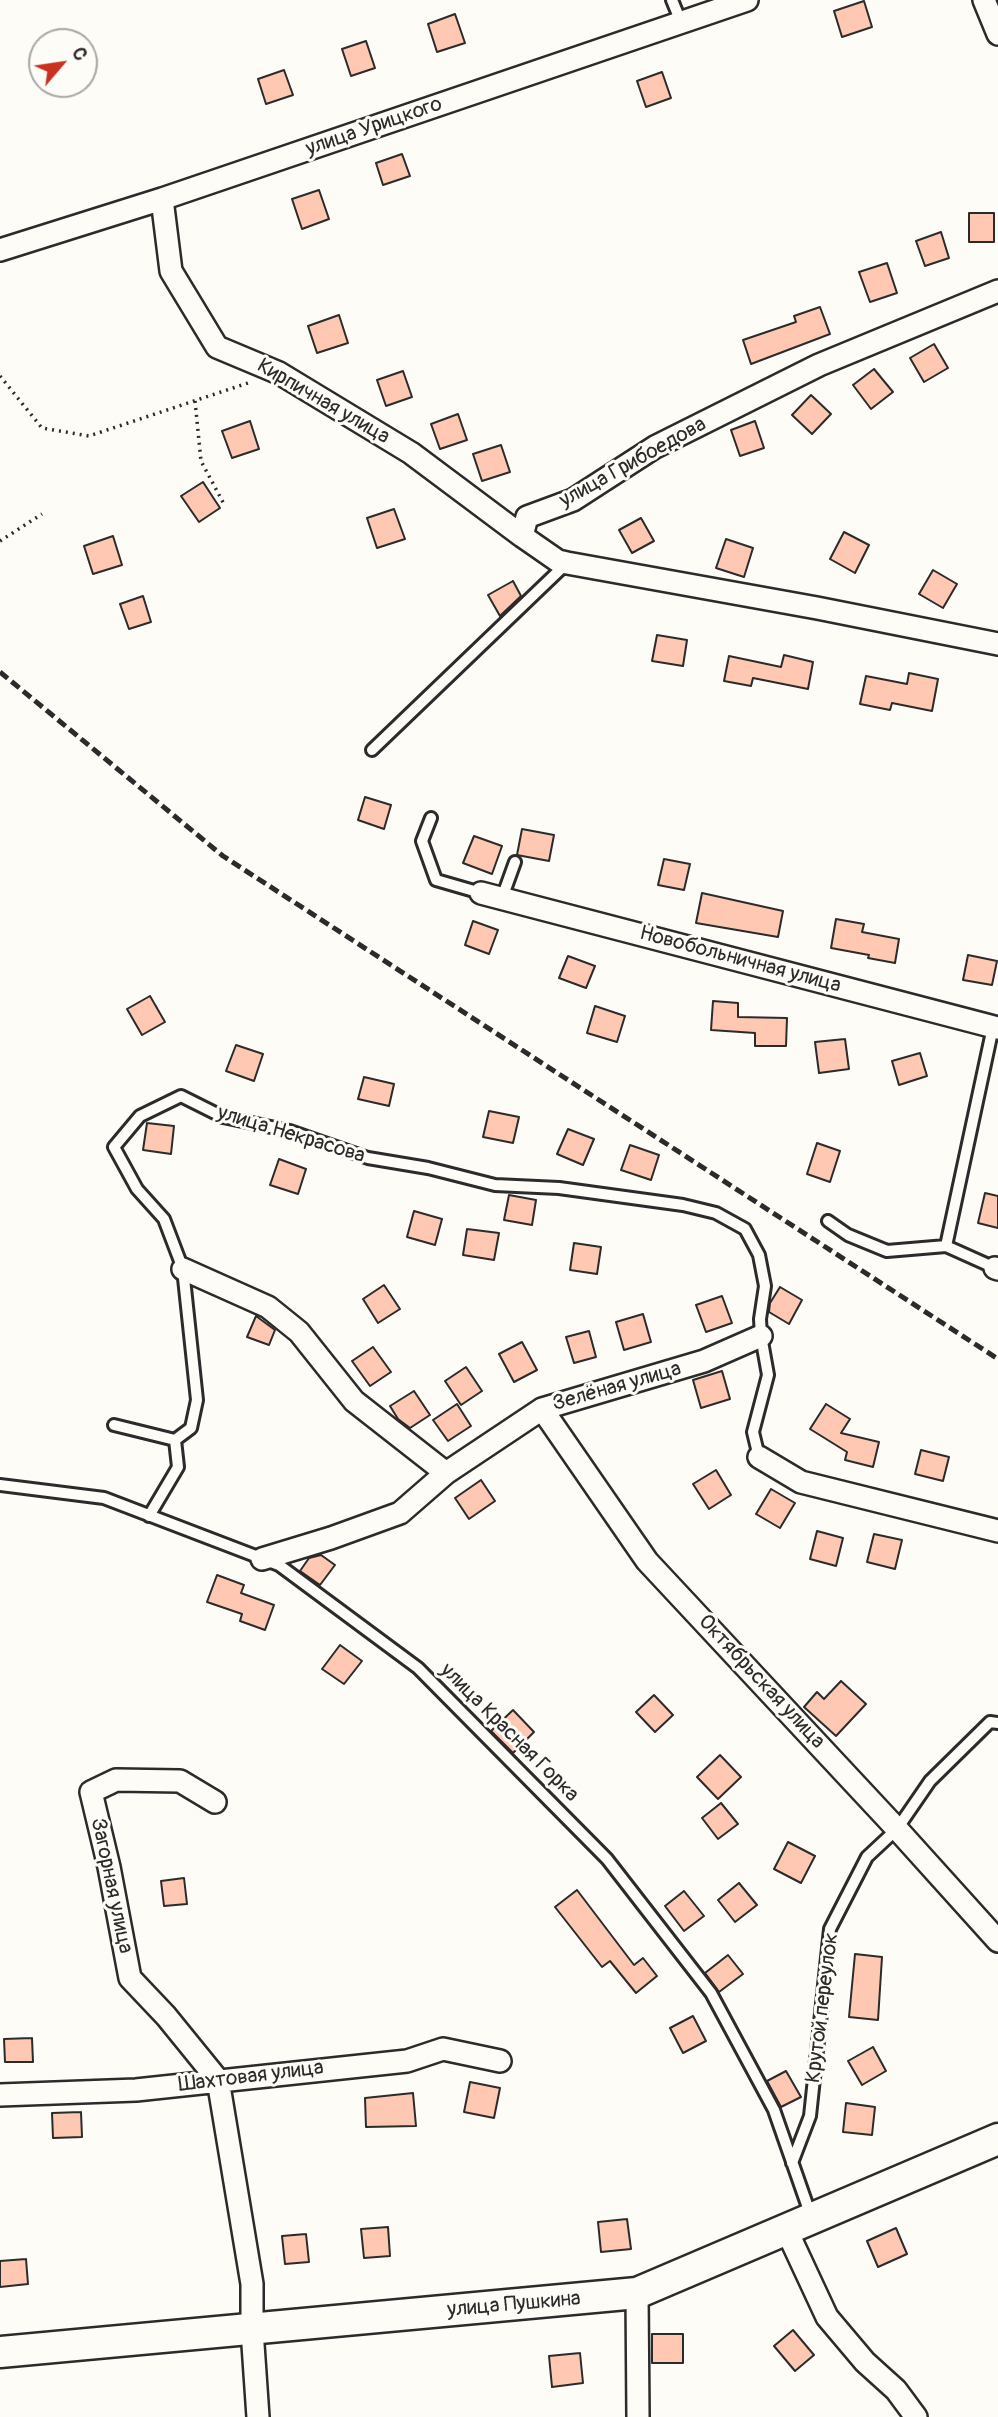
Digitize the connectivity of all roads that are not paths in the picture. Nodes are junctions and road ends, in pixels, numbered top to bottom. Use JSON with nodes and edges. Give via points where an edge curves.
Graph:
{"nodes":[{"id":1,"x":673,"y":0,"type":"edge"},
{"id":2,"x":747,"y":0,"type":"edge"},
{"id":3,"x":989,"y":3,"type":"edge"},
{"id":4,"x":681,"y":22,"type":"junction"},
{"id":5,"x":998,"y":34,"type":"edge"},
{"id":6,"x":162,"y":199,"type":"junction"},
{"id":7,"x":0,"y":250,"type":"edge"},
{"id":8,"x":998,"y":291,"type":"edge"},
{"id":9,"x":522,"y":536,"type":"junction"},
{"id":10,"x":567,"y":563,"type":"junction"},
{"id":11,"x":998,"y":644,"type":"edge"},
{"id":12,"x":372,"y":750,"type":"dead end"},
{"id":13,"x":431,"y":818,"type":"dead end"},
{"id":14,"x":515,"y":862,"type":"dead end"},
{"id":15,"x":481,"y":893,"type":"joint"},
{"id":16,"x":502,"y":898,"type":"junction"},
{"id":17,"x":995,"y":1027,"type":"edge"},
{"id":18,"x":828,"y":1221,"type":"dead end"},
{"id":19,"x":946,"y":1246,"type":"junction"},
{"id":20,"x":996,"y":1268,"type":"edge"},
{"id":21,"x":183,"y":1269,"type":"junction"},
{"id":22,"x":761,"y":1336,"type":"junction"},
{"id":23,"x":542,"y":1409,"type":"junction"},
{"id":24,"x":114,"y":1425,"type":"dead end"},
{"id":25,"x":175,"y":1440,"type":"junction"},
{"id":26,"x":759,"y":1457,"type":"joint"},
{"id":27,"x":446,"y":1473,"type":"junction"},
{"id":28,"x":0,"y":1485,"type":"edge"},
{"id":29,"x":149,"y":1516,"type":"junction"},
{"id":30,"x":998,"y":1531,"type":"edge"},
{"id":31,"x":262,"y":1559,"type":"junction"},
{"id":32,"x":998,"y":1723,"type":"edge"},
{"id":33,"x":215,"y":1802,"type":"dead end"},
{"id":34,"x":897,"y":1829,"type":"junction"},
{"id":35,"x":998,"y":1941,"type":"edge"},
{"id":36,"x":500,"y":2061,"type":"dead end"},
{"id":37,"x":218,"y":2080,"type":"junction"},
{"id":38,"x":0,"y":2095,"type":"edge"},
{"id":39,"x":998,"y":2139,"type":"edge"},
{"id":40,"x":792,"y":2163,"type":"junction"},
{"id":41,"x":799,"y":2224,"type":"junction"},
{"id":42,"x":637,"y":2293,"type":"junction"},
{"id":43,"x":252,"y":2330,"type":"junction"},
{"id":44,"x":0,"y":2352,"type":"edge"},
{"id":45,"x":258,"y":2417,"type":"edge"},
{"id":46,"x":638,"y":2417,"type":"edge"},
{"id":47,"x":916,"y":2417,"type":"edge"}],
"edges":[{"from":1,"to":4,"type":"lane"},
{"from":2,"to":4,"type":"street","name":"улица Урицкого"},
{"from":3,"to":5,"type":"street"},
{"from":4,"to":6,"type":"street","name":"улица Урицкого"},
{"from":6,"to":7,"type":"street","name":"улица Урицкого"},
{"from":6,"to":9,"type":"street","name":"Кирпичная улица","via":[[171,271],[217,348],[279,373],[411,453]]},
{"from":8,"to":9,"type":"street","name":"улица Грибоедова","via":[[819,365],[655,447],[573,500],[527,517]]},
{"from":9,"to":10,"type":"street"},
{"from":10,"to":11,"type":"street"},
{"from":10,"to":12,"type":"lane"},
{"from":13,"to":15,"type":"lane","via":[[422,841],[436,880]]},
{"from":14,"to":16,"type":"lane"},
{"from":15,"to":16,"type":"street","name":"Новобольничная улица"},
{"from":16,"to":17,"type":"street","name":"Новобольничная улица"},
{"from":17,"to":19,"type":"lane"},
{"from":18,"to":19,"type":"lane","via":[[887,1251]]},
{"from":19,"to":20,"type":"lane"},
{"from":21,"to":22,"type":"lane","name":"улица Некрасова","via":[[164,1219],[137,1189],[114,1147],[140,1116],[181,1096],[223,1117],[290,1131],[368,1158],[495,1185],[559,1188],[716,1213],[745,1229],[759,1255],[765,1286]]},
{"from":21,"to":25,"type":"lane","name":"улица Некрасова","via":[[197,1400],[191,1428]]},
{"from":21,"to":27,"type":"street","via":[[268,1307],[299,1332],[354,1401]]},
{"from":22,"to":23,"type":"street","name":"Зелёная улица","via":[[704,1361]]},
{"from":22,"to":26,"type":"lane","via":[[768,1375],[753,1432]]},
{"from":23,"to":27,"type":"street","name":"Зелёная улица"},
{"from":23,"to":34,"type":"street","name":"Октябрьская улица","via":[[647,1561]]},
{"from":24,"to":25,"type":"lane"},
{"from":25,"to":29,"type":"lane","via":[[178,1467]]},
{"from":26,"to":30,"type":"street","via":[[801,1482]]},
{"from":27,"to":31,"type":"street","name":"Зелёная улица","via":[[400,1513]]},
{"from":28,"to":29,"type":"lane","name":"улица Красная Горка","via":[[104,1499]]},
{"from":29,"to":31,"type":"lane","name":"улица Красная Горка"},
{"from":31,"to":40,"type":"lane","name":"улица Красная Горка","via":[[279,1565],[418,1668],[607,1859],[711,1993],[774,2110]]},
{"from":32,"to":34,"type":"lane","name":"Крутой переулок","via":[[990,1722],[930,1781]]},
{"from":33,"to":37,"type":"street","name":"Загорная улица","via":[[180,1781],[116,1780],[90,1792],[130,1978]]},
{"from":34,"to":35,"type":"street","name":"Октябрьская улица"},
{"from":34,"to":40,"type":"lane","name":"Крутой переулок","via":[[867,1857],[830,1930],[810,2116]]},
{"from":36,"to":37,"type":"street","name":"Шахтовая улица","via":[[443,2049],[408,2061]]},
{"from":37,"to":38,"type":"street","name":"Шахтовая улица","via":[[136,2090]]},
{"from":37,"to":43,"type":"street","via":[[252,2284]]},
{"from":39,"to":41,"type":"street","name":"улица Пушкина"},
{"from":40,"to":41,"type":"lane","name":"улица Красная Горка"},
{"from":41,"to":42,"type":"street","name":"улица Пушкина"},
{"from":41,"to":47,"type":"street","via":[[827,2317]]},
{"from":42,"to":43,"type":"street","name":"улица Пушкина"},
{"from":42,"to":46,"type":"street"},
{"from":43,"to":44,"type":"street","name":"улица Пушкина"},
{"from":43,"to":45,"type":"street"}]}
